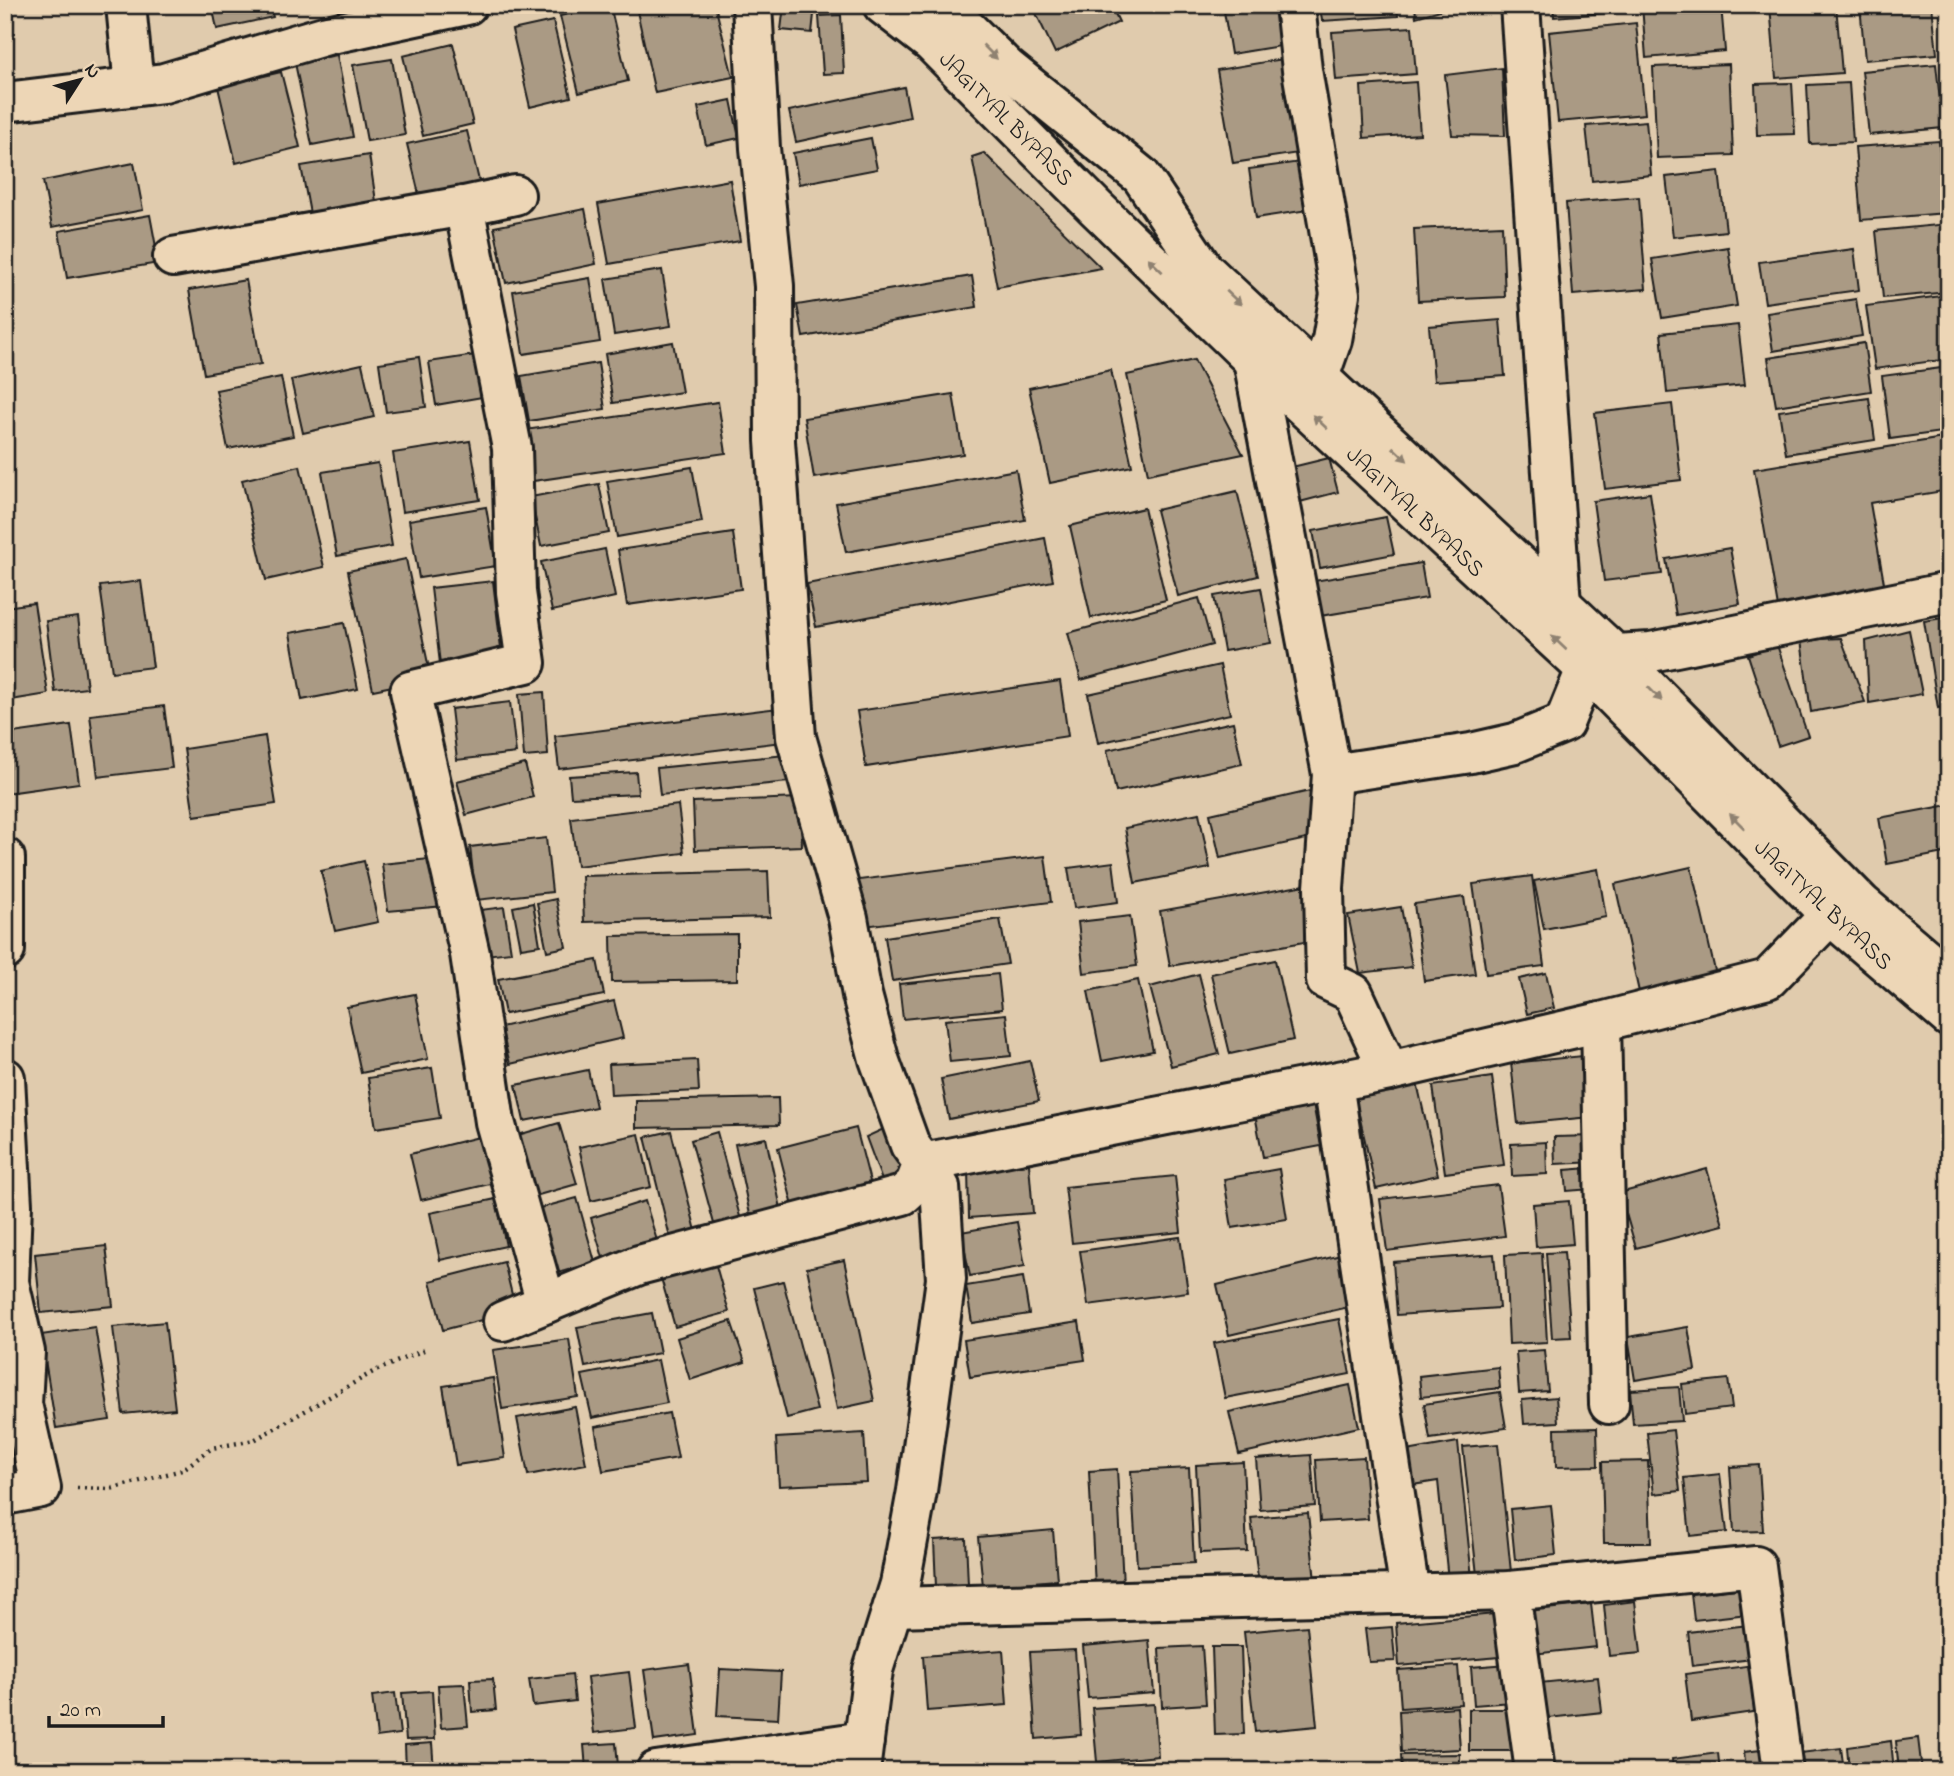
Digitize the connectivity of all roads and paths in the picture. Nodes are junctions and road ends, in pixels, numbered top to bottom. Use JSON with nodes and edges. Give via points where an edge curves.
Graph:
{"nodes":[{"id":1,"x":126,"y":5,"type":"edge"},
{"id":2,"x":467,"y":5,"type":"edge"},
{"id":3,"x":752,"y":5,"type":"edge"},
{"id":4,"x":883,"y":5,"type":"edge"},
{"id":5,"x":940,"y":5,"type":"edge"},
{"id":6,"x":1295,"y":5,"type":"edge"},
{"id":7,"x":1520,"y":5,"type":"edge"},
{"id":8,"x":134,"y":86,"type":"junction"},
{"id":9,"x":5,"y":102,"type":"edge"},
{"id":10,"x":515,"y":195,"type":"dead end"},
{"id":11,"x":464,"y":206,"type":"junction"},
{"id":12,"x":173,"y":257,"type":"dead end"},
{"id":13,"x":1253,"y":360,"type":"junction"},
{"id":14,"x":1319,"y":377,"type":"junction"},
{"id":15,"x":1949,"y":592,"type":"edge"},
{"id":16,"x":1561,"y":604,"type":"junction"},
{"id":17,"x":1601,"y":662,"type":"junction"},
{"id":18,"x":1332,"y":774,"type":"junction"},
{"id":19,"x":5,"y":858,"type":"edge"},
{"id":20,"x":1830,"y":915,"type":"junction"},
{"id":21,"x":5,"y":950,"type":"edge"},
{"id":22,"x":1949,"y":978,"type":"edge"},
{"id":23,"x":1949,"y":1017,"type":"edge"},
{"id":24,"x":1601,"y":1022,"type":"junction"},
{"id":25,"x":1389,"y":1071,"type":"junction"},
{"id":26,"x":5,"y":1078,"type":"edge"},
{"id":27,"x":1333,"y":1083,"type":"junction"},
{"id":28,"x":923,"y":1163,"type":"junction"},
{"id":29,"x":546,"y":1303,"type":"junction"},
{"id":30,"x":503,"y":1321,"type":"dead end"},
{"id":31,"x":426,"y":1349,"type":"dead end"},
{"id":32,"x":1609,"y":1404,"type":"dead end"},
{"id":33,"x":23,"y":1492,"type":"edge"},
{"id":34,"x":1510,"y":1591,"type":"junction"},
{"id":35,"x":1410,"y":1594,"type":"junction"},
{"id":36,"x":893,"y":1607,"type":"junction"},
{"id":37,"x":862,"y":1756,"type":"edge"},
{"id":38,"x":656,"y":1771,"type":"edge"},
{"id":39,"x":1535,"y":1771,"type":"edge"},
{"id":40,"x":1783,"y":1771,"type":"edge"}],
"edges":[{"from":1,"to":8,"type":"street"},
{"from":2,"to":8,"type":"street","via":[[327,35],[164,83]]},
{"from":3,"to":28,"type":"street","via":[[774,286],[775,441],[796,737],[848,918],[879,1059],[910,1145]]},
{"from":13,"to":4,"type":"street","name":"JAGITYAL BYPASS","one_way":true,"via":[[932,43]]},
{"from":5,"to":14,"type":"street","name":"JAGITYAL BYPASS","one_way":true,"via":[[1007,68],[1141,176],[1204,270]]},
{"from":6,"to":14,"type":"street","via":[[1340,294],[1332,340]]},
{"from":7,"to":16,"type":"street"},
{"from":8,"to":9,"type":"street"},
{"from":10,"to":11,"type":"street"},
{"from":11,"to":12,"type":"street"},
{"from":11,"to":29,"type":"street","via":[[512,448],[516,592],[526,663],[410,691],[470,954],[495,1122]]},
{"from":17,"to":13,"type":"street","name":"JAGITYAL BYPASS","one_way":true},
{"from":13,"to":18,"type":"street"},
{"from":14,"to":16,"type":"street","name":"JAGITYAL BYPASS","one_way":true},
{"from":15,"to":17,"type":"street"},
{"from":16,"to":17,"type":"street","name":"JAGITYAL BYPASS"},
{"from":17,"to":18,"type":"street","via":[[1564,723],[1515,743],[1471,753]]},
{"from":20,"to":17,"type":"street","name":"JAGITYAL BYPASS","one_way":true},
{"from":17,"to":22,"type":"street","name":"JAGITYAL BYPASS","one_way":true,"via":[[1862,904]]},
{"from":18,"to":25,"type":"street","via":[[1324,888],[1326,981],[1353,993]]},
{"from":19,"to":21,"type":"street"},
{"from":20,"to":23,"type":"street","name":"JAGITYAL BYPASS"},
{"from":20,"to":24,"type":"street","via":[[1768,979]]},
{"from":24,"to":25,"type":"street"},
{"from":24,"to":32,"type":"street"},
{"from":25,"to":27,"type":"street"},
{"from":26,"to":33,"type":"street","via":[[12,1205],[9,1282],[25,1352]]},
{"from":27,"to":28,"type":"street"},
{"from":27,"to":35,"type":"street"},
{"from":28,"to":29,"type":"street","via":[[915,1184],[903,1195],[639,1265]]},
{"from":28,"to":36,"type":"street","via":[[940,1187],[946,1279],[917,1491]]},
{"from":29,"to":30,"type":"street"},
{"from":31,"to":33,"type":"path","via":[[373,1372],[254,1440],[212,1448],[182,1470],[110,1489]]},
{"from":34,"to":35,"type":"street"},
{"from":34,"to":39,"type":"street"},
{"from":34,"to":40,"type":"street","via":[[1756,1566]]},
{"from":35,"to":36,"type":"street"},
{"from":36,"to":37,"type":"street","via":[[873,1670]]},
{"from":37,"to":38,"type":"street"}]}
